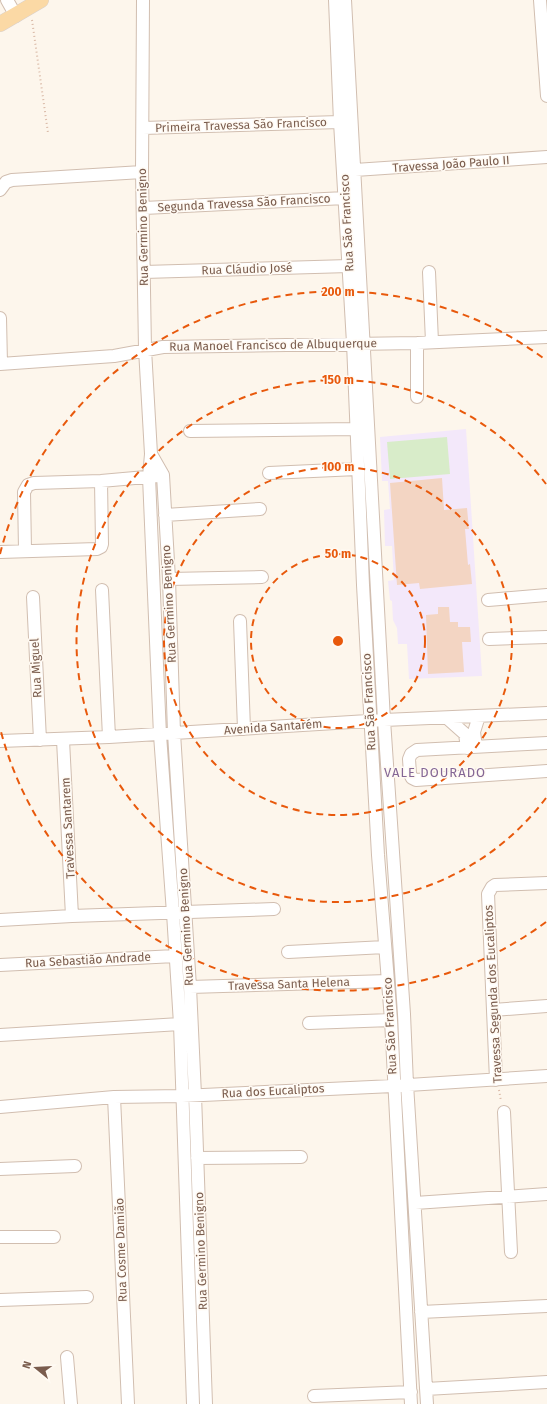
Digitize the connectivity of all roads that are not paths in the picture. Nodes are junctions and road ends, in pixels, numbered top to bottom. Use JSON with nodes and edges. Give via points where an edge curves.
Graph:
{"nodes":[{"id":1,"x":7,"y":0,"type":"edge"},
{"id":2,"x":143,"y":0,"type":"edge"},
{"id":3,"x":335,"y":0,"type":"edge"},
{"id":4,"x":345,"y":0,"type":"edge"},
{"id":5,"x":540,"y":0,"type":"edge"},
{"id":6,"x":39,"y":2,"type":"edge"},
{"id":7,"x":16,"y":16,"type":"junction"},
{"id":8,"x":0,"y":24,"type":"edge"},
{"id":9,"x":547,"y":96,"type":"edge"},
{"id":10,"x":340,"y":122,"type":"junction"},
{"id":11,"x":143,"y":128,"type":"junction"},
{"id":12,"x":547,"y":157,"type":"edge"},
{"id":13,"x":355,"y":170,"type":"junction"},
{"id":14,"x":142,"y":172,"type":"junction"},
{"id":15,"x":0,"y":190,"type":"edge"},
{"id":16,"x":345,"y":198,"type":"junction"},
{"id":17,"x":144,"y":208,"type":"junction"},
{"id":18,"x":349,"y":266,"type":"junction"},
{"id":19,"x":144,"y":272,"type":"junction"},
{"id":20,"x":429,"y":272,"type":"dead end"},
{"id":21,"x":0,"y":318,"type":"edge"},
{"id":22,"x":547,"y":337,"type":"edge"},
{"id":23,"x":432,"y":342,"type":"junction"},
{"id":24,"x":359,"y":343,"type":"junction"},
{"id":25,"x":417,"y":343,"type":"junction"},
{"id":26,"x":145,"y":349,"type":"junction"},
{"id":27,"x":1,"y":364,"type":"edge"},
{"id":28,"x":417,"y":397,"type":"dead end"},
{"id":29,"x":356,"y":429,"type":"junction"},
{"id":30,"x":190,"y":432,"type":"dead end"},
{"id":31,"x":151,"y":454,"type":"junction"},
{"id":32,"x":358,"y":469,"type":"junction"},
{"id":33,"x":269,"y":473,"type":"dead end"},
{"id":34,"x":163,"y":475,"type":"junction"},
{"id":35,"x":149,"y":477,"type":"junction"},
{"id":36,"x":101,"y":481,"type":"junction"},
{"id":37,"x":260,"y":509,"type":"dead end"},
{"id":38,"x":165,"y":515,"type":"junction"},
{"id":39,"x":25,"y":550,"type":"junction"},
{"id":40,"x":0,"y":552,"type":"edge"},
{"id":41,"x":262,"y":577,"type":"dead end"},
{"id":42,"x":169,"y":579,"type":"junction"},
{"id":43,"x":102,"y":590,"type":"dead end"},
{"id":44,"x":547,"y":595,"type":"edge"},
{"id":45,"x":33,"y":597,"type":"dead end"},
{"id":46,"x":488,"y":600,"type":"dead end"},
{"id":47,"x":240,"y":621,"type":"dead end"},
{"id":48,"x":547,"y":637,"type":"edge"},
{"id":49,"x":489,"y":639,"type":"dead end"},
{"id":50,"x":547,"y":713,"type":"edge"},
{"id":51,"x":479,"y":716,"type":"junction"},
{"id":52,"x":446,"y":718,"type":"junction"},
{"id":53,"x":384,"y":720,"type":"junction"},
{"id":54,"x":370,"y":721,"type":"junction"},
{"id":55,"x":244,"y":729,"type":"junction"},
{"id":56,"x":174,"y":733,"type":"junction"},
{"id":57,"x":160,"y":735,"type":"junction"},
{"id":58,"x":109,"y":737,"type":"junction"},
{"id":59,"x":0,"y":740,"type":"edge"},
{"id":60,"x":40,"y":740,"type":"junction"},
{"id":61,"x":63,"y":740,"type":"junction"},
{"id":62,"x":547,"y":743,"type":"edge"},
{"id":63,"x":471,"y":748,"type":"junction"},
{"id":64,"x":547,"y":771,"type":"edge"},
{"id":65,"x":547,"y":884,"type":"edge"},
{"id":66,"x":274,"y":909,"type":"dead end"},
{"id":67,"x":179,"y":913,"type":"junction"},
{"id":68,"x":72,"y":916,"type":"junction"},
{"id":69,"x":0,"y":920,"type":"edge"},
{"id":70,"x":385,"y":947,"type":"junction"},
{"id":71,"x":288,"y":952,"type":"dead end"},
{"id":72,"x":175,"y":956,"type":"junction"},
{"id":73,"x":0,"y":965,"type":"edge"},
{"id":74,"x":388,"y":980,"type":"junction"},
{"id":75,"x":190,"y":987,"type":"junction"},
{"id":76,"x":547,"y":1006,"type":"edge"},
{"id":77,"x":493,"y":1010,"type":"junction"},
{"id":78,"x":391,"y":1020,"type":"junction"},
{"id":79,"x":309,"y":1023,"type":"dead end"},
{"id":80,"x":180,"y":1024,"type":"junction"},
{"id":81,"x":0,"y":1035,"type":"edge"},
{"id":82,"x":547,"y":1076,"type":"edge"},
{"id":83,"x":496,"y":1080,"type":"junction"},
{"id":84,"x":407,"y":1084,"type":"junction"},
{"id":85,"x":393,"y":1086,"type":"junction"},
{"id":86,"x":195,"y":1095,"type":"junction"},
{"id":87,"x":182,"y":1096,"type":"junction"},
{"id":88,"x":114,"y":1097,"type":"junction"},
{"id":89,"x":0,"y":1107,"type":"edge"},
{"id":90,"x":504,"y":1112,"type":"road end"},
{"id":91,"x":300,"y":1156,"type":"dead end"},
{"id":92,"x":197,"y":1158,"type":"junction"},
{"id":93,"x":75,"y":1166,"type":"dead end"},
{"id":94,"x":0,"y":1169,"type":"edge"},
{"id":95,"x":547,"y":1194,"type":"edge"},
{"id":96,"x":508,"y":1196,"type":"junction"},
{"id":97,"x":415,"y":1203,"type":"junction"},
{"id":98,"x":54,"y":1237,"type":"dead end"},
{"id":99,"x":0,"y":1238,"type":"edge"},
{"id":100,"x":511,"y":1252,"type":"dead end"},
{"id":101,"x":87,"y":1297,"type":"dead end"},
{"id":102,"x":0,"y":1300,"type":"edge"},
{"id":103,"x":547,"y":1306,"type":"edge"},
{"id":104,"x":421,"y":1312,"type":"junction"},
{"id":105,"x":67,"y":1357,"type":"dead end"},
{"id":106,"x":547,"y":1382,"type":"edge"},
{"id":107,"x":426,"y":1389,"type":"junction"},
{"id":108,"x":314,"y":1396,"type":"dead end"},
{"id":109,"x":411,"y":1398,"type":"edge"},
{"id":110,"x":71,"y":1404,"type":"edge"},
{"id":111,"x":128,"y":1404,"type":"edge"},
{"id":112,"x":192,"y":1404,"type":"edge"},
{"id":113,"x":206,"y":1404,"type":"edge"},
{"id":114,"x":427,"y":1404,"type":"edge"}],
"edges":[{"from":1,"to":7,"type":"street"},
{"from":2,"to":11,"type":"street","name":"Rua Germino Benigno"},
{"from":3,"to":10,"type":"street","name":"Rua São Francisco"},
{"from":4,"to":13,"type":"street","name":"Rua São Francisco"},
{"from":5,"to":9,"type":"street"},
{"from":6,"to":7,"type":"main road"},
{"from":7,"to":8,"type":"main road"},
{"from":10,"to":11,"type":"street","name":"Primeira Travessa São Francisco"},
{"from":10,"to":16,"type":"street","name":"Rua São Francisco"},
{"from":11,"to":14,"type":"street","name":"Rua Germino Benigno"},
{"from":12,"to":13,"type":"street","name":"Travessa João Paulo II"},
{"from":13,"to":24,"type":"street","name":"Rua São Francisco"},
{"from":14,"to":15,"type":"street","via":[[12,180],[6,182]]},
{"from":14,"to":17,"type":"street","name":"Rua Germino Benigno"},
{"from":16,"to":17,"type":"street","name":"Segunda Travessa São Francisco"},
{"from":16,"to":18,"type":"street","name":"Rua São Francisco"},
{"from":17,"to":19,"type":"street","name":"Rua Germino Benigno"},
{"from":18,"to":19,"type":"street","name":"Rua Cláudio José"},
{"from":18,"to":24,"type":"street","name":"Rua São Francisco"},
{"from":19,"to":26,"type":"street","name":"Rua Germino Benigno"},
{"from":20,"to":23,"type":"street"},
{"from":21,"to":27,"type":"street"},
{"from":22,"to":23,"type":"street","name":"Rua Manoel Francisco de Albuquerque"},
{"from":23,"to":25,"type":"street","name":"Rua Manoel Francisco de Albuquerque"},
{"from":24,"to":25,"type":"street","name":"Rua Manoel Francisco de Albuquerque"},
{"from":24,"to":26,"type":"street","name":"Rua Manoel Francisco de Albuquerque"},
{"from":24,"to":29,"type":"street","name":"Rua São Francisco"},
{"from":24,"to":53,"type":"street","name":"Rua São Francisco"},
{"from":25,"to":28,"type":"street"},
{"from":26,"to":27,"type":"street","name":"Rua Manoel Francisco de Albuquerque","via":[[114,356]]},
{"from":26,"to":31,"type":"street","name":"Rua Germino Benigno"},
{"from":29,"to":30,"type":"street"},
{"from":29,"to":32,"type":"street","name":"Rua São Francisco"},
{"from":31,"to":34,"type":"street","name":"Rua Germino Benigno"},
{"from":31,"to":35,"type":"street","name":"Rua Germino Benigno"},
{"from":32,"to":33,"type":"street"},
{"from":32,"to":54,"type":"street","name":"Rua São Francisco"},
{"from":34,"to":35,"type":"street"},
{"from":34,"to":38,"type":"street","name":"Rua Germino Benigno"},
{"from":35,"to":36,"type":"street"},
{"from":35,"to":57,"type":"street","name":"Rua Germino Benigno"},
{"from":36,"to":39,"type":"street","via":[[34,483],[26,487]]},
{"from":36,"to":39,"type":"street","via":[[101,547]]},
{"from":37,"to":38,"type":"street"},
{"from":38,"to":42,"type":"street","name":"Rua Germino Benigno"},
{"from":39,"to":40,"type":"street"},
{"from":41,"to":42,"type":"street"},
{"from":42,"to":56,"type":"street","name":"Rua Germino Benigno"},
{"from":43,"to":58,"type":"street"},
{"from":44,"to":46,"type":"street"},
{"from":45,"to":60,"type":"street","name":"Rua Miguel"},
{"from":47,"to":55,"type":"street"},
{"from":48,"to":49,"type":"street"},
{"from":50,"to":51,"type":"street","name":"Avenida Santarém"},
{"from":51,"to":52,"type":"street","name":"Avenida Santarém"},
{"from":51,"to":63,"type":"street"},
{"from":52,"to":53,"type":"street","name":"Avenida Santarém"},
{"from":52,"to":63,"type":"street","via":[[465,734]]},
{"from":53,"to":54,"type":"street","name":"Avenida Santarém"},
{"from":53,"to":84,"type":"street","name":"Rua São Francisco"},
{"from":54,"to":55,"type":"street","name":"Avenida Santarém"},
{"from":54,"to":70,"type":"street","name":"Rua São Francisco"},
{"from":55,"to":56,"type":"street","name":"Avenida Santarém"},
{"from":56,"to":57,"type":"street","name":"Avenida Santarém"},
{"from":56,"to":67,"type":"street","name":"Rua Germino Benigno"},
{"from":57,"to":58,"type":"street","name":"Avenida Santarém"},
{"from":57,"to":67,"type":"street","name":"Rua Germino Benigno"},
{"from":58,"to":61,"type":"street","name":"Avenida Santarém"},
{"from":59,"to":60,"type":"street","name":"Avenida Santarém"},
{"from":60,"to":61,"type":"street","name":"Avenida Santarém"},
{"from":61,"to":68,"type":"street","name":"Travessa Santarem"},
{"from":62,"to":63,"type":"street"},
{"from":63,"to":64,"type":"street","via":[[417,750],[409,759],[410,774],[416,780]]},
{"from":65,"to":77,"type":"street","name":"Travessa Segunda dos Eucaliptos","via":[[495,885],[489,890]]},
{"from":66,"to":67,"type":"street"},
{"from":67,"to":68,"type":"street"},
{"from":67,"to":72,"type":"street","name":"Rua Germino Benigno"},
{"from":67,"to":75,"type":"street","name":"Rua Germino Benigno"},
{"from":68,"to":69,"type":"street"},
{"from":70,"to":71,"type":"street"},
{"from":70,"to":74,"type":"street","name":"Rua São Francisco"},
{"from":72,"to":73,"type":"street","name":"Rua Sebastião Andrade"},
{"from":72,"to":80,"type":"street","name":"Rua Germino Benigno"},
{"from":74,"to":75,"type":"street","name":"Travessa Santa Helena"},
{"from":74,"to":78,"type":"street","name":"Rua São Francisco"},
{"from":75,"to":86,"type":"street","name":"Rua Germino Benigno"},
{"from":76,"to":77,"type":"street"},
{"from":77,"to":83,"type":"street","name":"Travessa Segunda dos Eucaliptos"},
{"from":78,"to":79,"type":"street"},
{"from":78,"to":85,"type":"street","name":"Rua São Francisco"},
{"from":80,"to":81,"type":"street"},
{"from":80,"to":87,"type":"street","name":"Rua Germino Benigno"},
{"from":82,"to":83,"type":"street","name":"Rua dos Eucaliptos"},
{"from":83,"to":84,"type":"street","name":"Rua dos Eucaliptos"},
{"from":84,"to":85,"type":"street","name":"Rua dos Eucaliptos"},
{"from":84,"to":97,"type":"street","name":"Rua São Francisco"},
{"from":85,"to":86,"type":"street","name":"Rua dos Eucaliptos"},
{"from":85,"to":109,"type":"street","name":"Rua São Francisco"},
{"from":86,"to":87,"type":"street","name":"Rua dos Eucaliptos"},
{"from":86,"to":92,"type":"street","name":"Rua Germino Benigno"},
{"from":87,"to":88,"type":"street","name":"Rua dos Eucaliptos"},
{"from":87,"to":112,"type":"street","name":"Rua Germino Benigno"},
{"from":88,"to":89,"type":"street","name":"Rua dos Eucaliptos"},
{"from":88,"to":111,"type":"street","name":"Rua Cosme Damião"},
{"from":90,"to":96,"type":"street"},
{"from":91,"to":92,"type":"street"},
{"from":92,"to":113,"type":"street","name":"Rua Germino Benigno"},
{"from":93,"to":94,"type":"street"},
{"from":95,"to":96,"type":"street"},
{"from":96,"to":97,"type":"street"},
{"from":96,"to":100,"type":"street"},
{"from":97,"to":104,"type":"street","name":"Rua São Francisco"},
{"from":98,"to":99,"type":"street"},
{"from":101,"to":102,"type":"street"},
{"from":103,"to":104,"type":"street"},
{"from":104,"to":107,"type":"street","name":"Rua São Francisco"},
{"from":105,"to":110,"type":"street"},
{"from":106,"to":107,"type":"street"},
{"from":107,"to":114,"type":"street","name":"Rua São Francisco"},
{"from":108,"to":109,"type":"street"}]}
